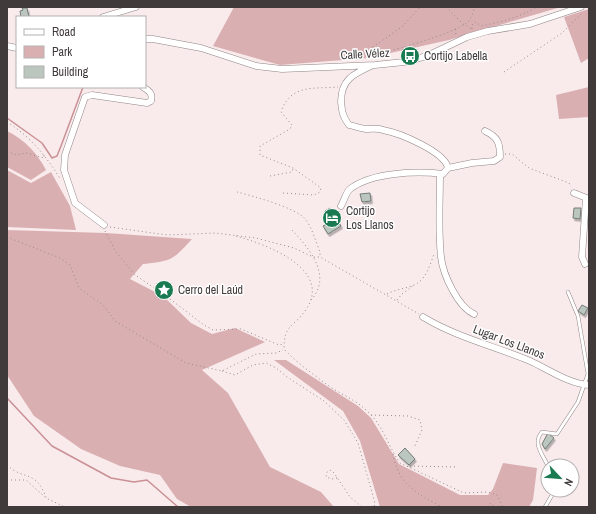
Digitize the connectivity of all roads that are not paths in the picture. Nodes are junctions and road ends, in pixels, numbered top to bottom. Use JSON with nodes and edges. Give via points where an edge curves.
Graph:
{"nodes":[{"id":1,"x":136,"y":7,"type":"edge"},
{"id":2,"x":582,"y":9,"type":"edge"},
{"id":3,"x":106,"y":16,"type":"edge"},
{"id":4,"x":146,"y":39,"type":"edge"},
{"id":5,"x":375,"y":65,"type":"junction"},
{"id":6,"x":145,"y":88,"type":"edge"},
{"id":7,"x":485,"y":131,"type":"dead end"},
{"id":8,"x":448,"y":168,"type":"junction"},
{"id":9,"x":440,"y":174,"type":"junction"},
{"id":10,"x":574,"y":193,"type":"road end"},
{"id":11,"x":588,"y":198,"type":"edge"},
{"id":12,"x":341,"y":206,"type":"dead end"},
{"id":13,"x":104,"y":225,"type":"road end"},
{"id":14,"x":585,"y":264,"type":"dead end"},
{"id":15,"x":568,"y":292,"type":"dead end"},
{"id":16,"x":474,"y":314,"type":"dead end"},
{"id":17,"x":423,"y":317,"type":"road end"},
{"id":18,"x":586,"y":385,"type":"edge"},
{"id":19,"x":544,"y":458,"type":"edge"},
{"id":20,"x":551,"y":498,"type":"edge"},
{"id":21,"x":546,"y":507,"type":"edge"}],
"edges":[{"from":1,"to":3,"type":"street"},
{"from":2,"to":5,"type":"street","name":"Calle Vélez","via":[[530,24],[488,31],[427,56]]},
{"from":4,"to":5,"type":"street","name":"Calle Vélez","via":[[201,48],[256,66],[282,69]]},
{"from":5,"to":8,"type":"street","via":[[356,73],[343,87],[342,114],[349,125],[382,129],[401,135],[438,154],[447,163]]},
{"from":6,"to":13,"type":"street","via":[[151,92],[151,101],[92,95],[85,97],[65,155],[64,170],[75,203]]},
{"from":7,"to":8,"type":"street","via":[[495,135],[500,144],[500,157],[494,161]]},
{"from":8,"to":9,"type":"street"},
{"from":9,"to":12,"type":"street","via":[[418,172],[390,175],[362,183],[349,190]]},
{"from":9,"to":16,"type":"street","via":[[441,259],[452,289],[466,311]]},
{"from":10,"to":11,"type":"street"},
{"from":11,"to":14,"type":"street","via":[[582,257]]},
{"from":15,"to":18,"type":"lane","via":[[578,316],[588,374]]},
{"from":17,"to":18,"type":"street","name":"Lugar Los Llanos","via":[[440,327]]},
{"from":18,"to":19,"type":"lane","via":[[557,434],[542,432],[538,436],[537,443]]},
{"from":20,"to":21,"type":"lane"}]}
